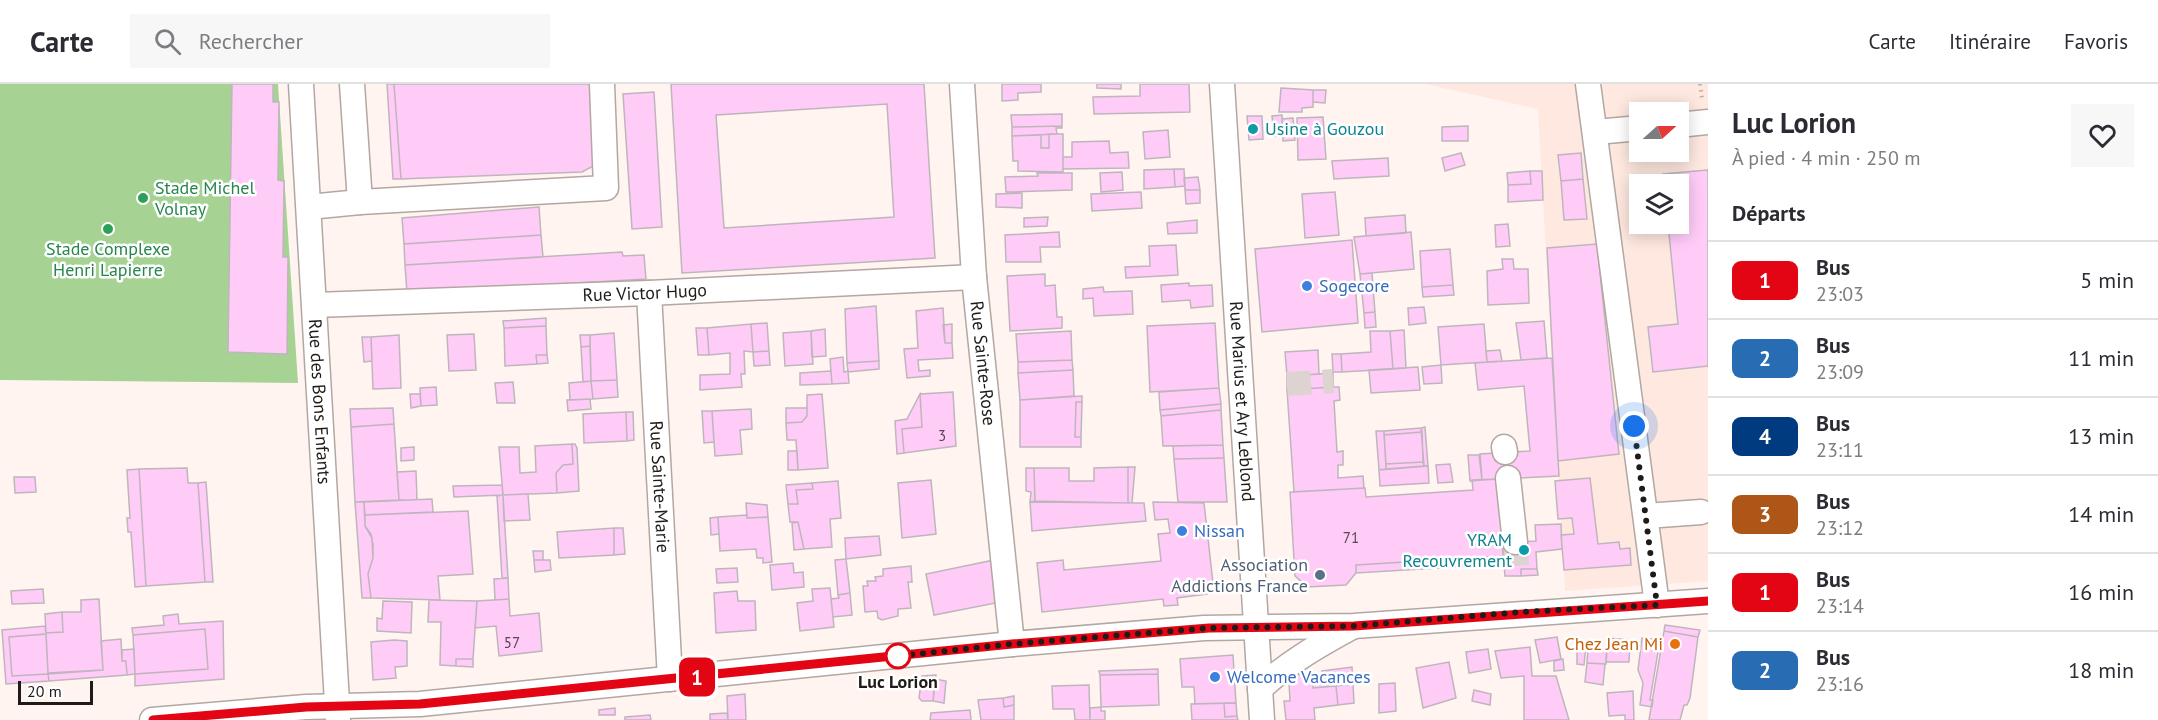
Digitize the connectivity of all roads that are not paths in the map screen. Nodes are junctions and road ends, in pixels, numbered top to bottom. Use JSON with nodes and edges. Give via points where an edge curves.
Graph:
{"nodes":[{"id":1,"x":301,"y":84,"type":"edge"},
{"id":2,"x":352,"y":84,"type":"edge"},
{"id":3,"x":602,"y":84,"type":"edge"},
{"id":4,"x":962,"y":84,"type":"edge"},
{"id":5,"x":1222,"y":84,"type":"edge"},
{"id":6,"x":1588,"y":84,"type":"edge"},
{"id":7,"x":1708,"y":122,"type":"edge"},
{"id":8,"x":1689,"y":123,"type":"edge"},
{"id":9,"x":1629,"y":129,"type":"edge"},
{"id":10,"x":1596,"y":132,"type":"junction"},
{"id":11,"x":360,"y":202,"type":"junction"},
{"id":12,"x":309,"y":207,"type":"junction"},
{"id":13,"x":974,"y":277,"type":"junction"},
{"id":14,"x":650,"y":293,"type":"junction"},
{"id":15,"x":315,"y":305,"type":"junction"},
{"id":16,"x":1508,"y":478,"type":"dead end"},
{"id":17,"x":1701,"y":513,"type":"dead end"},
{"id":18,"x":1646,"y":516,"type":"junction"},
{"id":19,"x":1515,"y":542,"type":"tunnel mouth"},
{"id":20,"x":1708,"y":601,"type":"edge"},
{"id":21,"x":1657,"y":605,"type":"junction"},
{"id":22,"x":1256,"y":626,"type":"junction"},
{"id":23,"x":1354,"y":626,"type":"junction"},
{"id":24,"x":1012,"y":644,"type":"junction"},
{"id":25,"x":670,"y":679,"type":"junction"},
{"id":26,"x":1260,"y":689,"type":"junction"},
{"id":27,"x":338,"y":713,"type":"edge"},
{"id":28,"x":152,"y":720,"type":"edge"},
{"id":29,"x":1262,"y":720,"type":"edge"}],
"edges":[{"from":1,"to":12,"type":"street","name":"Rue des Bons Enfants"},
{"from":2,"to":11,"type":"street"},
{"from":3,"to":11,"type":"street","via":[[606,188]]},
{"from":4,"to":13,"type":"street","name":"Rue Sainte-Rose"},
{"from":5,"to":22,"type":"street","name":"Rue Marius et Ary Leblond"},
{"from":6,"to":10,"type":"street"},
{"from":7,"to":8,"type":"street"},
{"from":9,"to":10,"type":"street"},
{"from":10,"to":18,"type":"street"},
{"from":11,"to":12,"type":"street"},
{"from":12,"to":15,"type":"street","name":"Rue des Bons Enfants"},
{"from":13,"to":14,"type":"street","name":"Rue Victor Hugo"},
{"from":13,"to":24,"type":"street","name":"Rue Sainte-Rose"},
{"from":14,"to":15,"type":"street","name":"Rue Victor Hugo"},
{"from":14,"to":25,"type":"street","name":"Rue Sainte-Marie"},
{"from":15,"to":27,"type":"street","name":"Rue des Bons Enfants"},
{"from":16,"to":19,"type":"street"},
{"from":17,"to":18,"type":"street"},
{"from":18,"to":21,"type":"street"},
{"from":20,"to":21,"type":"street"},
{"from":21,"to":23,"type":"street"},
{"from":22,"to":23,"type":"street"},
{"from":22,"to":24,"type":"street"},
{"from":22,"to":26,"type":"street","name":"Rue Marius et Ary Leblond"},
{"from":23,"to":26,"type":"street","via":[[1308,651]]},
{"from":24,"to":25,"type":"street"},
{"from":25,"to":27,"type":"street"},
{"from":26,"to":29,"type":"street","name":"Rue Marius et Ary Leblond"},
{"from":27,"to":28,"type":"street"}]}
